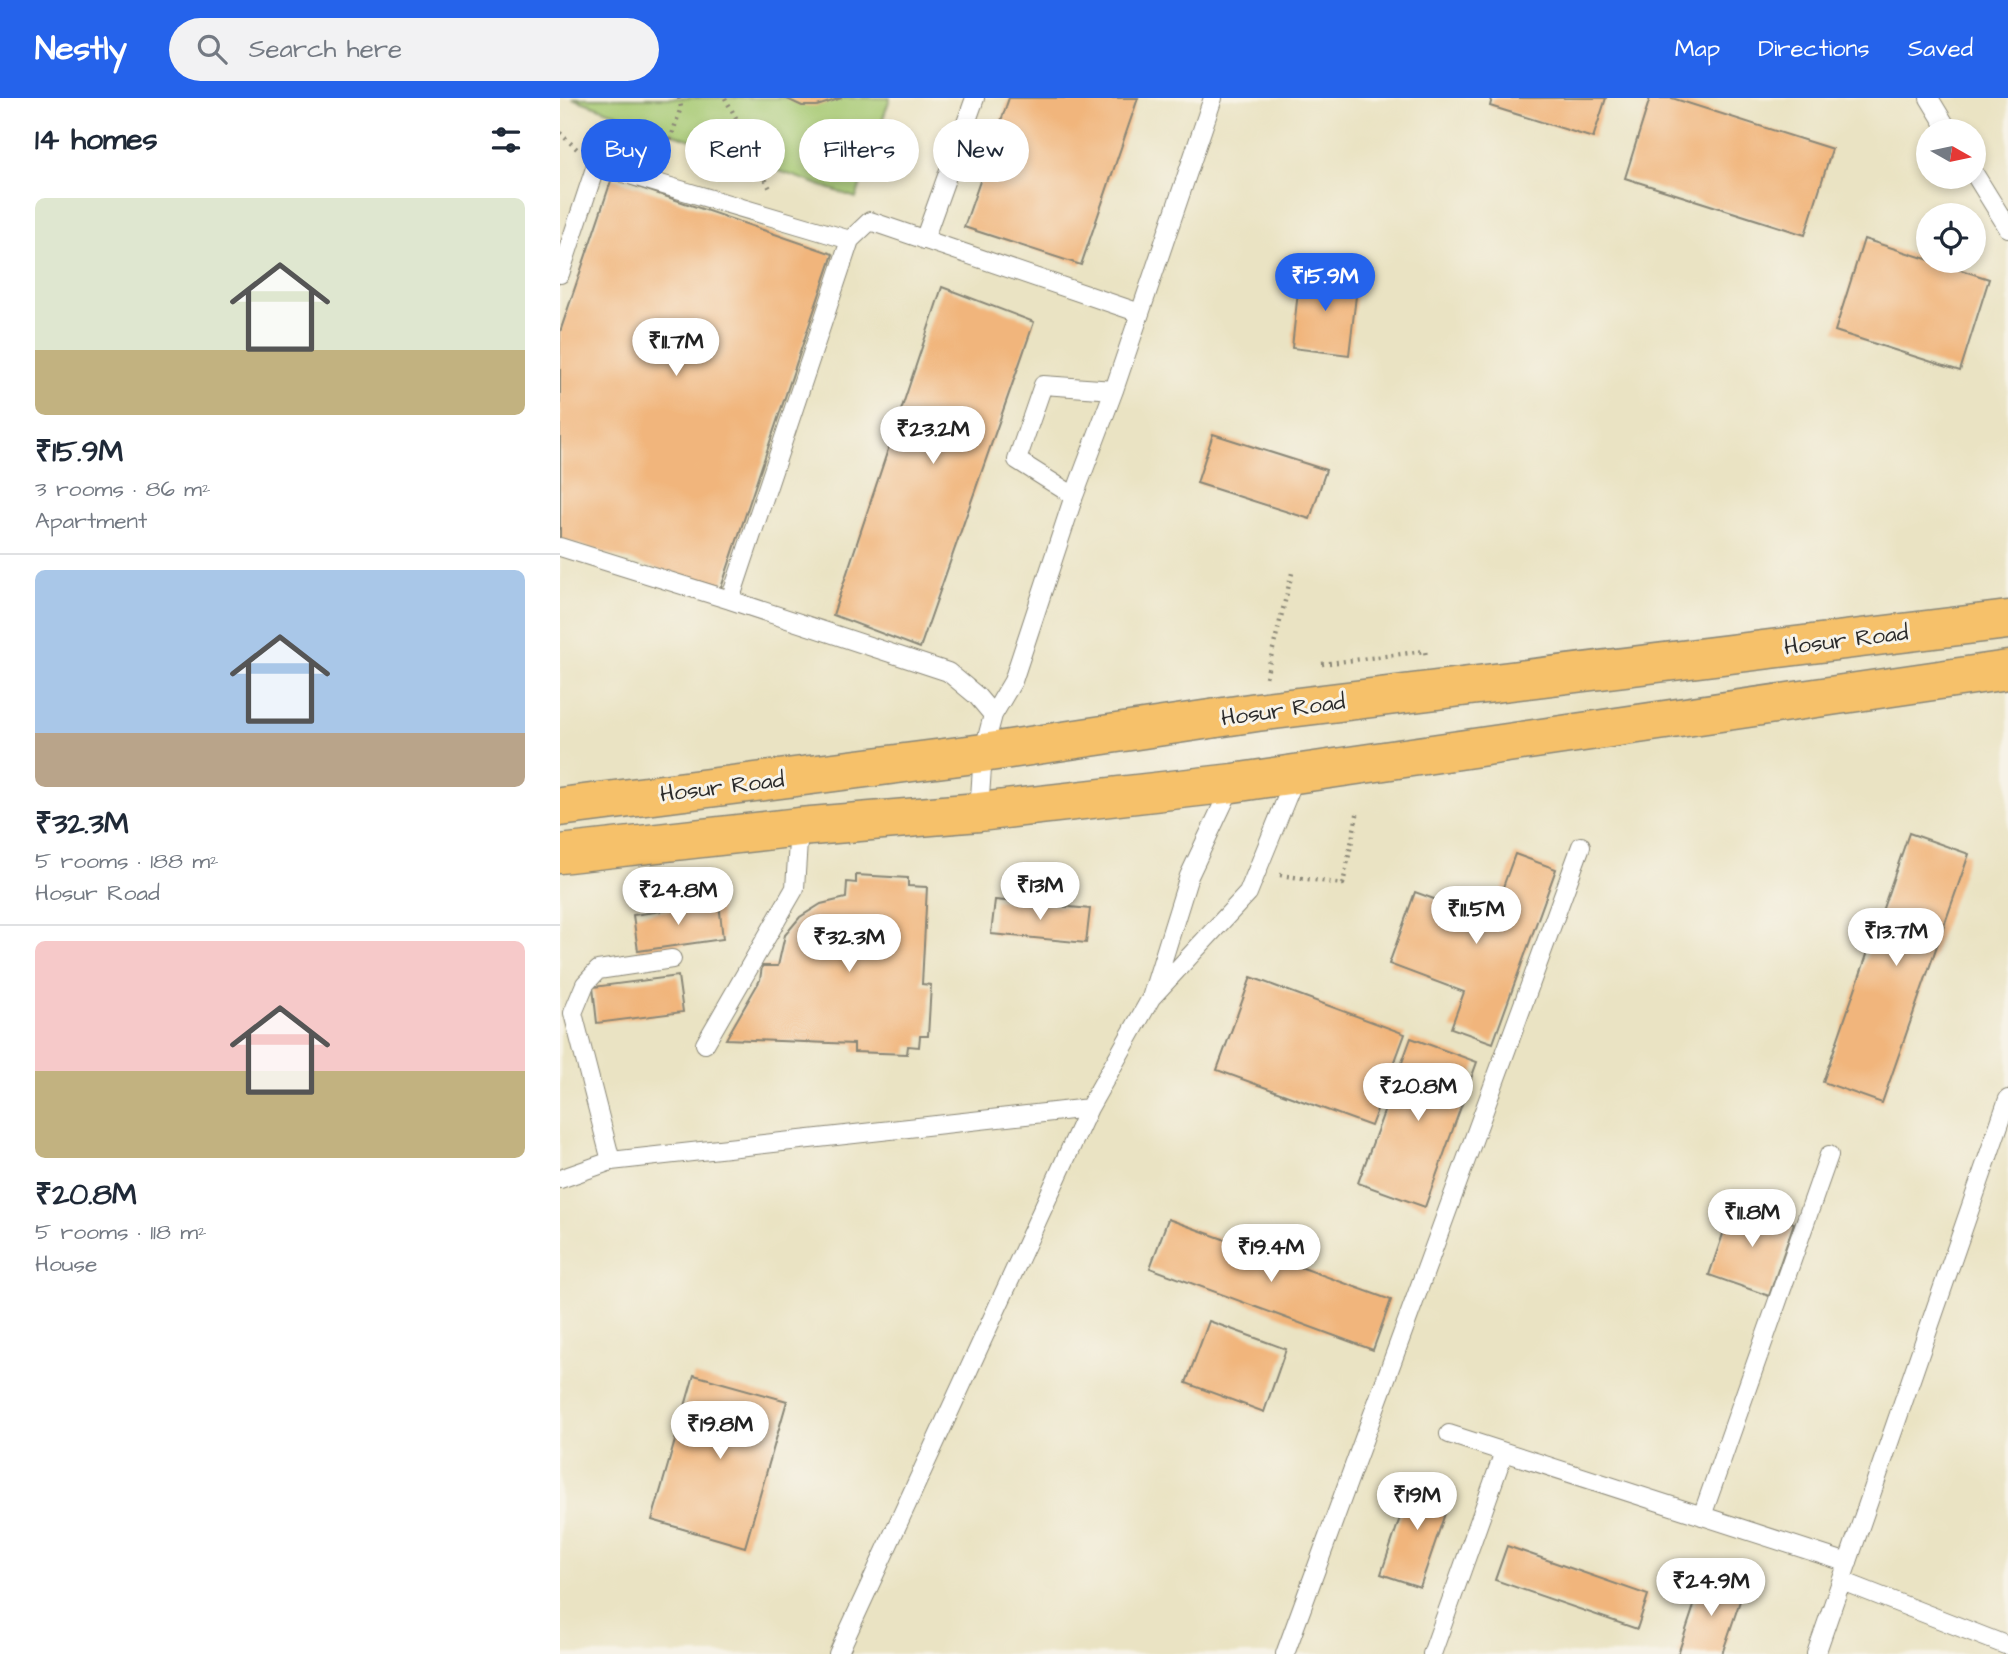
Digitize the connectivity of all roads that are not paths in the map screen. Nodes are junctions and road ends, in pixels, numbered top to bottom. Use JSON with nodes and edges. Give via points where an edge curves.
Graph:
{"nodes":[{"id":1,"x":975,"y":98,"type":"edge"},
{"id":2,"x":1213,"y":98,"type":"edge"},
{"id":3,"x":1928,"y":98,"type":"edge"},
{"id":4,"x":1941,"y":119,"type":"edge"},
{"id":5,"x":1984,"y":189,"type":"edge"},
{"id":6,"x":2008,"y":228,"type":"edge"},
{"id":7,"x":850,"y":240,"type":"junction"},
{"id":8,"x":924,"y":240,"type":"junction"},
{"id":9,"x":560,"y":274,"type":"edge"},
{"id":10,"x":1140,"y":313,"type":"junction"},
{"id":11,"x":1114,"y":390,"type":"junction"},
{"id":12,"x":1074,"y":496,"type":"junction"},
{"id":13,"x":560,"y":547,"type":"edge"},
{"id":14,"x":730,"y":600,"type":"junction"},
{"id":15,"x":2008,"y":620,"type":"edge"},
{"id":16,"x":2008,"y":670,"type":"edge"},
{"id":17,"x":993,"y":715,"type":"junction"},
{"id":18,"x":983,"y":753,"type":"junction"},
{"id":19,"x":1296,"y":775,"type":"junction"},
{"id":20,"x":1233,"y":783,"type":"junction"},
{"id":21,"x":560,"y":807,"type":"edge"},
{"id":22,"x":979,"y":812,"type":"junction"},
{"id":23,"x":799,"y":827,"type":"junction"},
{"id":24,"x":1581,"y":846,"type":"dead end"},
{"id":25,"x":560,"y":854,"type":"edge"},
{"id":26,"x":672,"y":959,"type":"dead end"},
{"id":27,"x":1151,"y":998,"type":"junction"},
{"id":28,"x":705,"y":1044,"type":"dead end"},
{"id":29,"x":2008,"y":1099,"type":"edge"},
{"id":30,"x":1088,"y":1108,"type":"junction"},
{"id":31,"x":1829,"y":1155,"type":"dead end"},
{"id":32,"x":611,"y":1161,"type":"junction"},
{"id":33,"x":560,"y":1179,"type":"edge"},
{"id":34,"x":1449,"y":1434,"type":"dead end"},
{"id":35,"x":1504,"y":1452,"type":"junction"},
{"id":36,"x":1702,"y":1516,"type":"junction"},
{"id":37,"x":1848,"y":1563,"type":"junction"},
{"id":38,"x":1842,"y":1581,"type":"junction"},
{"id":39,"x":2008,"y":1646,"type":"edge"},
{"id":40,"x":838,"y":1654,"type":"edge"},
{"id":41,"x":1285,"y":1654,"type":"edge"},
{"id":42,"x":1432,"y":1654,"type":"edge"},
{"id":43,"x":1816,"y":1654,"type":"edge"}],
"edges":[{"from":1,"to":8,"type":"lane"},
{"from":2,"to":10,"type":"lane"},
{"from":3,"to":4,"type":"lane"},
{"from":5,"to":6,"type":"lane"},
{"from":7,"to":8,"type":"lane","via":[[870,222]]},
{"from":7,"to":9,"type":"lane","via":[[596,165]]},
{"from":7,"to":14,"type":"lane"},
{"from":8,"to":10,"type":"lane"},
{"from":10,"to":11,"type":"lane"},
{"from":11,"to":12,"type":"lane"},
{"from":11,"to":12,"type":"lane","via":[[1043,385],[1017,460]]},
{"from":12,"to":17,"type":"lane","via":[[1013,681]]},
{"from":13,"to":14,"type":"lane"},
{"from":14,"to":17,"type":"lane","via":[[948,672]]},
{"from":15,"to":18,"type":"main road","name":"Hosur Road","via":[[1257,712]]},
{"from":16,"to":19,"type":"main road"},
{"from":17,"to":18,"type":"lane"},
{"from":18,"to":21,"type":"main road","name":"Hosur Road"},
{"from":18,"to":22,"type":"lane"},
{"from":19,"to":20,"type":"main road"},
{"from":19,"to":27,"type":"lane","via":[[1248,893]]},
{"from":20,"to":22,"type":"main road"},
{"from":20,"to":27,"type":"lane","via":[[1189,876]]},
{"from":22,"to":23,"type":"main road"},
{"from":23,"to":25,"type":"main road"},
{"from":23,"to":28,"type":"lane","via":[[795,888]]},
{"from":24,"to":41,"type":"lane"},
{"from":26,"to":32,"type":"lane","via":[[598,970],[585,984],[573,1013]]},
{"from":27,"to":30,"type":"lane"},
{"from":29,"to":37,"type":"lane"},
{"from":30,"to":32,"type":"lane"},
{"from":30,"to":40,"type":"lane"},
{"from":31,"to":36,"type":"lane"},
{"from":32,"to":33,"type":"lane"},
{"from":34,"to":35,"type":"lane"},
{"from":35,"to":36,"type":"lane"},
{"from":35,"to":42,"type":"lane"},
{"from":36,"to":37,"type":"lane"},
{"from":37,"to":38,"type":"lane"},
{"from":38,"to":39,"type":"lane"},
{"from":38,"to":43,"type":"lane"}]}
